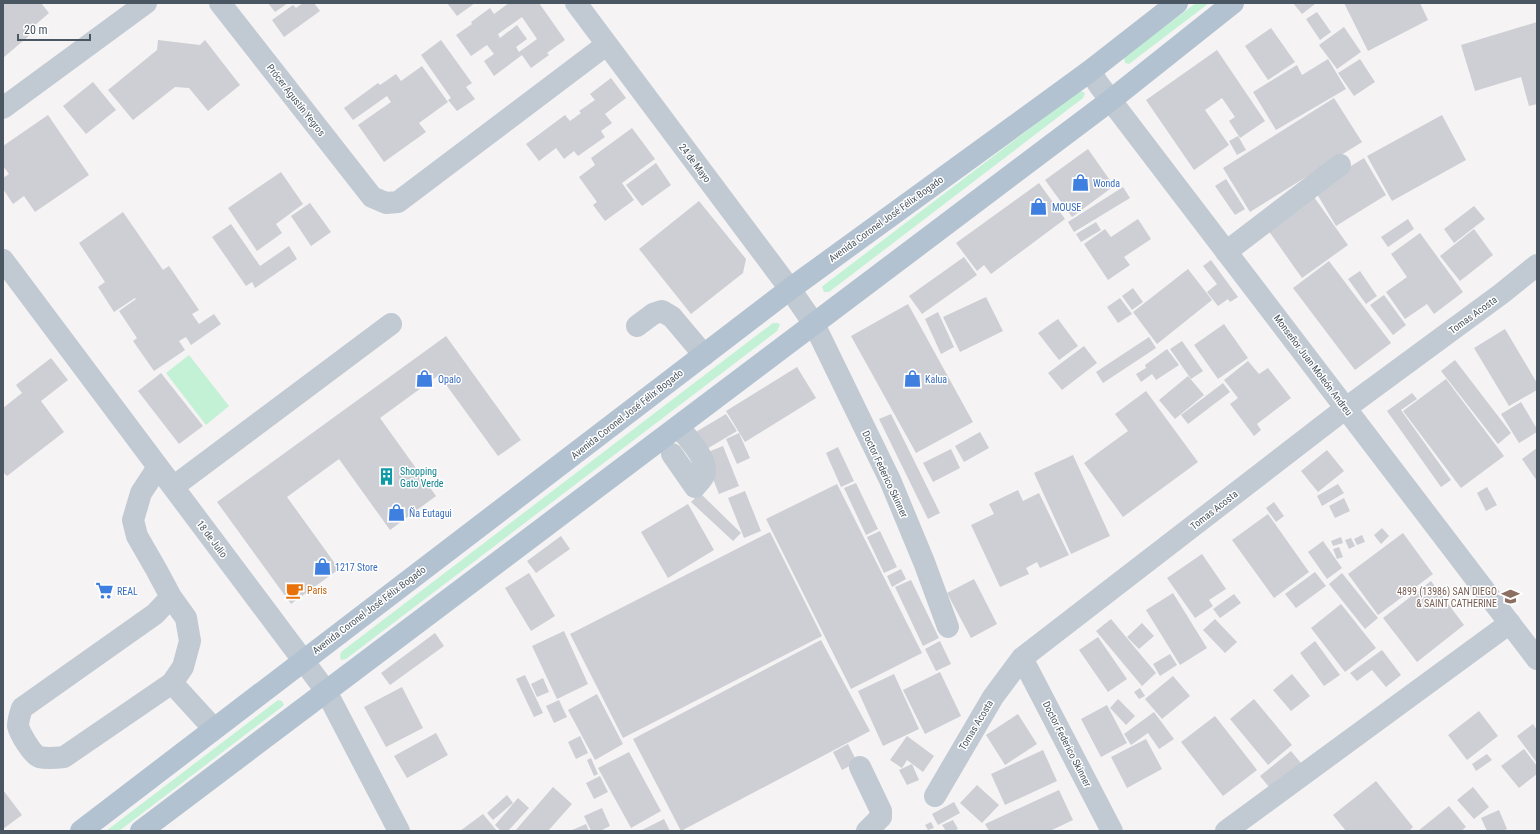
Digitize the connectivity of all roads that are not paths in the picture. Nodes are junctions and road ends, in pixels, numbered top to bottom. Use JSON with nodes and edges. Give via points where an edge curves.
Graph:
{"nodes":[{"id":1,"x":146,"y":3,"type":"edge"},
{"id":2,"x":220,"y":3,"type":"edge"},
{"id":3,"x":576,"y":3,"type":"edge"},
{"id":4,"x":1177,"y":3,"type":"edge"},
{"id":5,"x":1234,"y":3,"type":"edge"},
{"id":6,"x":606,"y":45,"type":"junction"},
{"id":7,"x":1090,"y":71,"type":"junction"},
{"id":8,"x":1111,"y":100,"type":"junction"},
{"id":9,"x":3,"y":108,"type":"edge"},
{"id":10,"x":1340,"y":165,"type":"dead end"},
{"id":11,"x":1226,"y":252,"type":"junction"},
{"id":12,"x":3,"y":260,"type":"edge"},
{"id":13,"x":1537,"y":265,"type":"edge"},
{"id":14,"x":790,"y":289,"type":"junction"},
{"id":15,"x":391,"y":324,"type":"dead end"},
{"id":16,"x":814,"y":324,"type":"junction"},
{"id":17,"x":637,"y":326,"type":"dead end"},
{"id":18,"x":704,"y":355,"type":"junction"},
{"id":19,"x":1346,"y":408,"type":"junction"},
{"id":20,"x":678,"y":427,"type":"junction"},
{"id":21,"x":672,"y":454,"type":"dead end"},
{"id":22,"x":158,"y":467,"type":"junction"},
{"id":23,"x":173,"y":487,"type":"junction"},
{"id":24,"x":171,"y":597,"type":"junction"},
{"id":25,"x":1510,"y":623,"type":"junction"},
{"id":26,"x":948,"y":627,"type":"dead end"},
{"id":27,"x":1022,"y":658,"type":"junction"},
{"id":28,"x":1537,"y":659,"type":"edge"},
{"id":29,"x":303,"y":660,"type":"junction"},
{"id":30,"x":172,"y":683,"type":"junction"},
{"id":31,"x":326,"y":691,"type":"junction"},
{"id":32,"x":214,"y":729,"type":"junction"},
{"id":33,"x":860,"y":767,"type":"dead end"},
{"id":34,"x":935,"y":796,"type":"dead end"},
{"id":35,"x":874,"y":824,"type":"edge"},
{"id":36,"x":81,"y":831,"type":"edge"},
{"id":37,"x":141,"y":831,"type":"edge"},
{"id":38,"x":399,"y":831,"type":"edge"},
{"id":39,"x":1112,"y":831,"type":"edge"},
{"id":40,"x":1226,"y":831,"type":"edge"}],
"edges":[{"from":1,"to":9,"type":"street"},
{"from":2,"to":6,"type":"street","name":"Prócer Agustín Yegros","via":[[372,197],[386,203],[398,202]]},
{"from":3,"to":6,"type":"street","name":"24 de Mayo"},
{"from":4,"to":7,"type":"main road","name":"Avenida Coronel José Félix Bogado"},
{"from":5,"to":8,"type":"main road"},
{"from":6,"to":14,"type":"street","name":"24 de Mayo"},
{"from":7,"to":8,"type":"street","name":"Monseñor Juan Moleón Andreu"},
{"from":7,"to":14,"type":"main road","name":"Avenida Coronel José Félix Bogado"},
{"from":8,"to":11,"type":"street","name":"Monseñor Juan Moleón Andreu"},
{"from":8,"to":16,"type":"main road"},
{"from":10,"to":11,"type":"street"},
{"from":11,"to":19,"type":"street","name":"Monseñor Juan Moleón Andreu"},
{"from":12,"to":22,"type":"street","name":"18 de Julio"},
{"from":13,"to":19,"type":"street","name":"Tomas Acosta"},
{"from":14,"to":16,"type":"street","name":"24 de Mayo"},
{"from":14,"to":18,"type":"main road","name":"Avenida Coronel José Félix Bogado"},
{"from":15,"to":23,"type":"street"},
{"from":16,"to":20,"type":"main road"},
{"from":16,"to":26,"type":"street","name":"Doctor Federico Skinner","via":[[890,480]]},
{"from":17,"to":18,"type":"street","via":[[653,314],[662,311],[672,317]]},
{"from":18,"to":29,"type":"main road","name":"Avenida Coronel José Félix Bogado"},
{"from":19,"to":25,"type":"street","name":"Monseñor Juan Moleón Andreu"},
{"from":19,"to":27,"type":"street","name":"Tomas Acosta"},
{"from":20,"to":21,"type":"street","via":[[689,438],[705,466],[705,474],[695,487]]},
{"from":20,"to":31,"type":"main road"},
{"from":22,"to":23,"type":"street","name":"18 de Julio"},
{"from":22,"to":24,"type":"street","via":[[141,493],[133,520],[137,536]]},
{"from":23,"to":29,"type":"street","name":"18 de Julio"},
{"from":24,"to":30,"type":"street","via":[[186,618],[190,641],[183,667]]},
{"from":24,"to":30,"type":"street","via":[[155,614],[22,708],[18,727],[31,751],[38,756],[64,757]]},
{"from":25,"to":28,"type":"street","name":"Monseñor Juan Moleón Andreu"},
{"from":25,"to":40,"type":"street"},
{"from":27,"to":34,"type":"street","name":"Tomas Acosta","via":[[993,697]]},
{"from":27,"to":39,"type":"street","name":"Doctor Federico Skinner"},
{"from":29,"to":31,"type":"street","name":"18 de Julio"},
{"from":29,"to":32,"type":"main road","name":"Avenida Coronel José Félix Bogado"},
{"from":30,"to":32,"type":"street"},
{"from":31,"to":37,"type":"main road"},
{"from":31,"to":38,"type":"street","name":"18 de Julio"},
{"from":32,"to":36,"type":"main road","name":"Avenida Coronel José Félix Bogado"},
{"from":33,"to":35,"type":"street","via":[[880,808]]}]}
